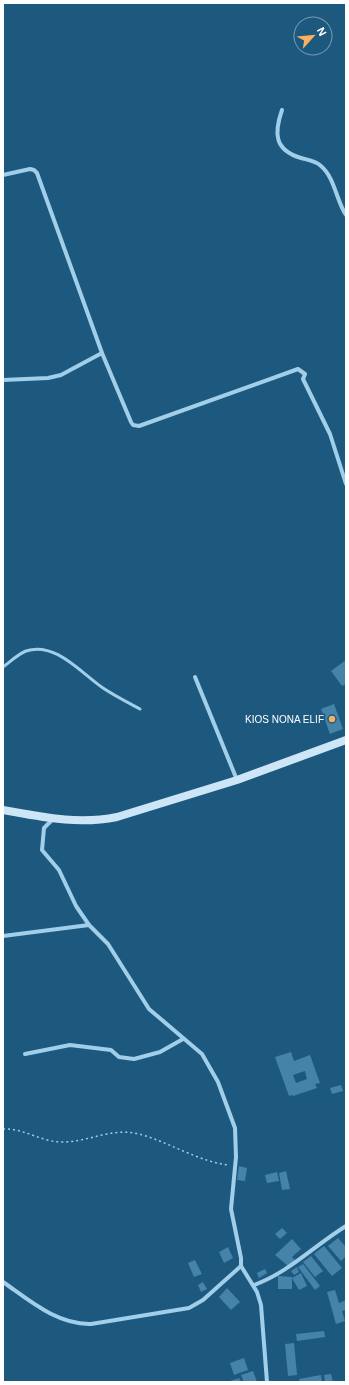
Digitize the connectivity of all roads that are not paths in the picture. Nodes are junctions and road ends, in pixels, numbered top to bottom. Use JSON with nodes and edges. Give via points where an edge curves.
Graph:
{"nodes":[{"id":1,"x":282,"y":110,"type":"dead end"},
{"id":2,"x":3,"y":175,"type":"edge"},
{"id":3,"x":346,"y":215,"type":"edge"},
{"id":4,"x":102,"y":353,"type":"junction"},
{"id":5,"x":3,"y":380,"type":"edge"},
{"id":6,"x":346,"y":484,"type":"edge"},
{"id":7,"x":3,"y":667,"type":"edge"},
{"id":8,"x":195,"y":677,"type":"dead end"},
{"id":9,"x":140,"y":709,"type":"dead end"},
{"id":10,"x":346,"y":740,"type":"edge"},
{"id":11,"x":237,"y":780,"type":"junction"},
{"id":12,"x":3,"y":810,"type":"edge"},
{"id":13,"x":53,"y":818,"type":"junction"},
{"id":14,"x":89,"y":925,"type":"junction"},
{"id":15,"x":3,"y":936,"type":"edge"},
{"id":16,"x":183,"y":1039,"type":"junction"},
{"id":17,"x":25,"y":1054,"type":"dead end"},
{"id":18,"x":346,"y":1226,"type":"edge"},
{"id":19,"x":240,"y":1266,"type":"junction"},
{"id":20,"x":3,"y":1282,"type":"edge"},
{"id":21,"x":254,"y":1285,"type":"junction"},
{"id":22,"x":267,"y":1382,"type":"edge"}],
"edges":[{"from":1,"to":3,"type":"street","via":[[277,126],[284,150],[321,165]]},
{"from":2,"to":4,"type":"street","via":[[30,169],[37,173]]},
{"from":4,"to":5,"type":"street","via":[[73,370],[54,377]]},
{"from":4,"to":6,"type":"street","via":[[131,422],[139,426],[293,369],[302,370],[305,374],[303,379],[330,434]]},
{"from":7,"to":9,"type":"lane","via":[[25,651],[52,652],[120,699]]},
{"from":8,"to":11,"type":"street"},
{"from":10,"to":11,"type":"street"},
{"from":11,"to":13,"type":"street","via":[[106,819],[84,821]]},
{"from":12,"to":13,"type":"street"},
{"from":13,"to":14,"type":"street","via":[[44,828],[42,850],[59,870],[68,892]]},
{"from":14,"to":15,"type":"street"},
{"from":14,"to":16,"type":"street","via":[[104,939],[149,1009]]},
{"from":16,"to":17,"type":"street","via":[[160,1052],[134,1059],[119,1057],[111,1050],[70,1045]]},
{"from":16,"to":19,"type":"street","via":[[202,1054],[224,1095],[235,1128],[236,1157],[231,1209],[241,1258]]},
{"from":18,"to":21,"type":"street","via":[[304,1254],[290,1267]]},
{"from":19,"to":20,"type":"street","via":[[203,1300],[189,1308],[79,1325],[56,1317]]},
{"from":19,"to":21,"type":"street"},
{"from":21,"to":22,"type":"street","via":[[261,1305]]}]}
